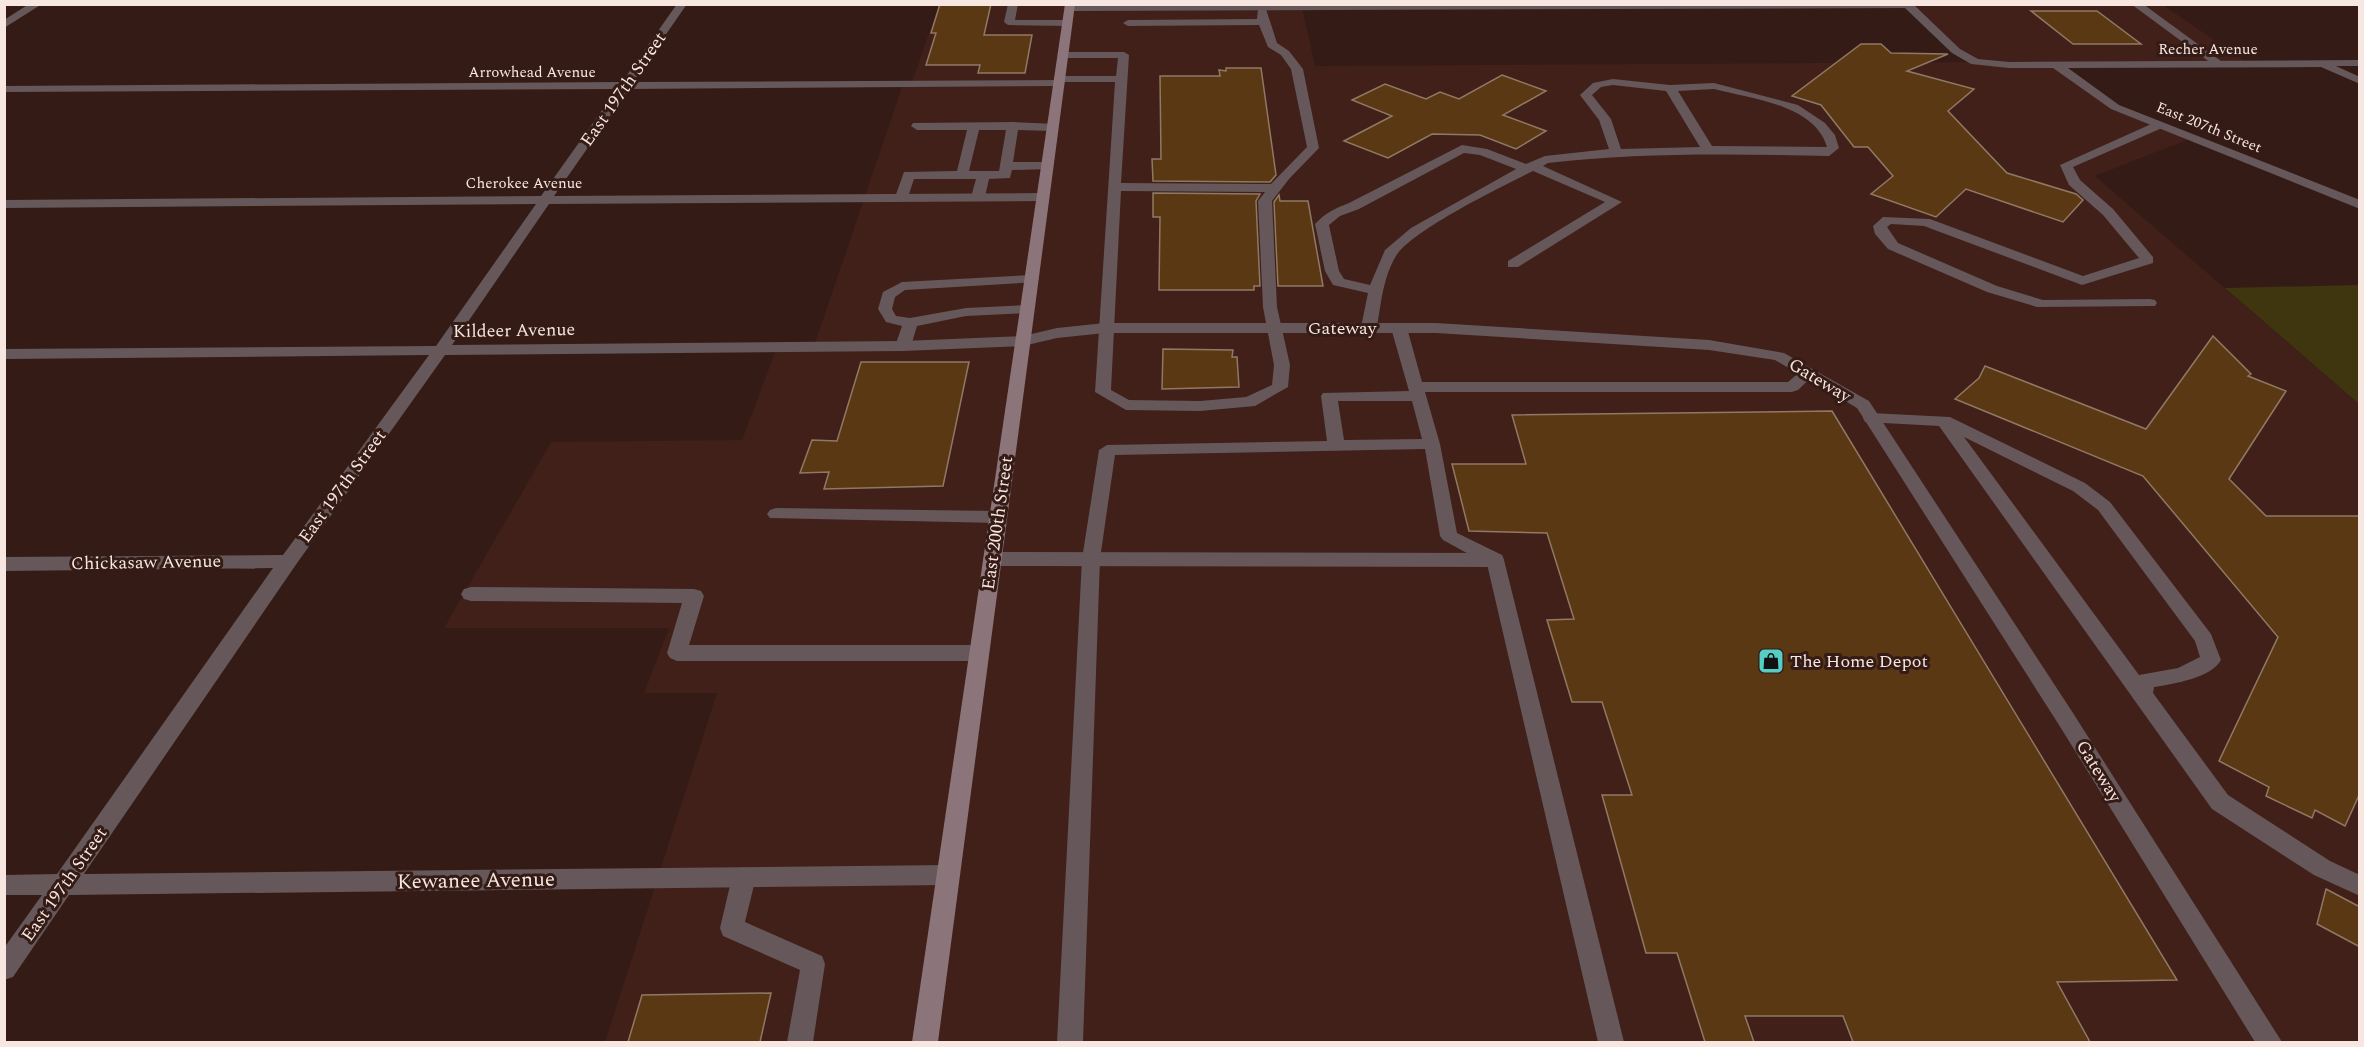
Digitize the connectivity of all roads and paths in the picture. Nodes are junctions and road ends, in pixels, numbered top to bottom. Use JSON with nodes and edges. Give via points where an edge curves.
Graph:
{"nodes":[{"id":1,"x":37,"y":4,"type":"edge"},
{"id":2,"x":682,"y":4,"type":"edge"},
{"id":3,"x":1013,"y":4,"type":"edge"},
{"id":4,"x":2136,"y":4,"type":"edge"},
{"id":5,"x":1907,"y":5,"type":"edge"},
{"id":6,"x":1174,"y":6,"type":"edge"},
{"id":7,"x":1262,"y":7,"type":"junction"},
{"id":8,"x":1130,"y":8,"type":"junction"},
{"id":9,"x":1069,"y":12,"type":"edge"},
{"id":10,"x":1263,"y":22,"type":"junction"},
{"id":11,"x":4,"y":25,"type":"edge"},
{"id":12,"x":1126,"y":39,"type":"junction"},
{"id":13,"x":1063,"y":55,"type":"junction"},
{"id":14,"x":2321,"y":63,"type":"junction"},
{"id":15,"x":2360,"y":63,"type":"edge"},
{"id":16,"x":2219,"y":64,"type":"junction"},
{"id":17,"x":2056,"y":65,"type":"junction"},
{"id":18,"x":1120,"y":79,"type":"junction"},
{"id":19,"x":1059,"y":81,"type":"junction"},
{"id":20,"x":2360,"y":81,"type":"edge"},
{"id":21,"x":626,"y":86,"type":"junction"},
{"id":22,"x":1670,"y":88,"type":"junction"},
{"id":23,"x":4,"y":89,"type":"edge"},
{"id":24,"x":2158,"y":125,"type":"junction"},
{"id":25,"x":917,"y":126,"type":"dead end"},
{"id":26,"x":974,"y":126,"type":"junction"},
{"id":27,"x":1013,"y":126,"type":"junction"},
{"id":28,"x":1053,"y":127,"type":"junction"},
{"id":29,"x":1708,"y":150,"type":"junction"},
{"id":30,"x":1616,"y":152,"type":"junction"},
{"id":31,"x":1007,"y":166,"type":"junction"},
{"id":32,"x":1047,"y":166,"type":"junction"},
{"id":33,"x":1530,"y":168,"type":"junction"},
{"id":34,"x":963,"y":175,"type":"junction"},
{"id":35,"x":983,"y":175,"type":"junction"},
{"id":36,"x":1115,"y":187,"type":"junction"},
{"id":37,"x":1275,"y":188,"type":"junction"},
{"id":38,"x":902,"y":197,"type":"junction"},
{"id":39,"x":978,"y":197,"type":"junction"},
{"id":40,"x":1043,"y":197,"type":"junction"},
{"id":41,"x":546,"y":199,"type":"junction"},
{"id":42,"x":4,"y":204,"type":"edge"},
{"id":43,"x":2360,"y":205,"type":"edge"},
{"id":44,"x":1513,"y":264,"type":"dead end"},
{"id":45,"x":1032,"y":279,"type":"junction"},
{"id":46,"x":2082,"y":281,"type":"junction"},
{"id":47,"x":1376,"y":291,"type":"junction"},
{"id":48,"x":2106,"y":302,"type":"junction"},
{"id":49,"x":2151,"y":303,"type":"dead end"},
{"id":50,"x":1028,"y":309,"type":"junction"},
{"id":51,"x":910,"y":323,"type":"junction"},
{"id":52,"x":1369,"y":327,"type":"junction"},
{"id":53,"x":1105,"y":328,"type":"junction"},
{"id":54,"x":1399,"y":328,"type":"junction"},
{"id":55,"x":1273,"y":329,"type":"junction"},
{"id":56,"x":1023,"y":341,"type":"junction"},
{"id":57,"x":903,"y":346,"type":"junction"},
{"id":58,"x":440,"y":351,"type":"junction"},
{"id":59,"x":4,"y":354,"type":"edge"},
{"id":60,"x":1808,"y":373,"type":"junction"},
{"id":61,"x":1417,"y":392,"type":"junction"},
{"id":62,"x":1871,"y":418,"type":"junction"},
{"id":63,"x":1944,"y":421,"type":"junction"},
{"id":64,"x":1432,"y":444,"type":"junction"},
{"id":65,"x":1336,"y":446,"type":"junction"},
{"id":66,"x":776,"y":514,"type":"dead end"},
{"id":67,"x":998,"y":517,"type":"junction"},
{"id":68,"x":992,"y":559,"type":"junction"},
{"id":69,"x":1091,"y":559,"type":"junction"},
{"id":70,"x":1495,"y":560,"type":"junction"},
{"id":71,"x":288,"y":561,"type":"junction"},
{"id":72,"x":4,"y":564,"type":"edge"},
{"id":73,"x":471,"y":594,"type":"dead end"},
{"id":74,"x":979,"y":653,"type":"junction"},
{"id":75,"x":2142,"y":694,"type":"junction"},
{"id":76,"x":948,"y":875,"type":"junction"},
{"id":77,"x":744,"y":877,"type":"junction"},
{"id":78,"x":4,"y":885,"type":"edge"},
{"id":79,"x":64,"y":885,"type":"junction"},
{"id":80,"x":2360,"y":886,"type":"edge"},
{"id":81,"x":4,"y":969,"type":"edge"},
{"id":82,"x":800,"y":1042,"type":"edge"},
{"id":83,"x":925,"y":1042,"type":"edge"},
{"id":84,"x":1070,"y":1042,"type":"edge"},
{"id":85,"x":1611,"y":1042,"type":"edge"},
{"id":86,"x":2269,"y":1042,"type":"edge"}],
"edges":[{"from":1,"to":11,"type":"street"},
{"from":2,"to":21,"type":"street","name":"East 197th Street"},
{"from":3,"to":9,"type":"street","via":[[1009,22],[1012,23]]},
{"from":4,"to":16,"type":"street"},
{"from":5,"to":7,"type":"street"},
{"from":5,"to":17,"type":"street","name":"Recher Avenue","via":[[1956,51],[1975,62]]},
{"from":6,"to":7,"type":"street"},
{"from":6,"to":8,"type":"street"},
{"from":7,"to":10,"type":"street"},
{"from":8,"to":9,"type":"street"},
{"from":8,"to":12,"type":"street"},
{"from":9,"to":13,"type":"street","name":"East 200th Street"},
{"from":10,"to":12,"type":"street"},
{"from":10,"to":37,"type":"street","via":[[1272,45],[1285,53],[1297,69],[1313,148]]},
{"from":12,"to":13,"type":"street"},
{"from":12,"to":18,"type":"street"},
{"from":13,"to":19,"type":"street","name":"East 200th Street"},
{"from":14,"to":15,"type":"street","name":"Recher Avenue"},
{"from":14,"to":16,"type":"street","name":"Recher Avenue"},
{"from":14,"to":20,"type":"street"},
{"from":16,"to":17,"type":"street","name":"Recher Avenue"},
{"from":17,"to":24,"type":"street","name":"East 207th Street","via":[[2115,108]]},
{"from":18,"to":19,"type":"street","name":"Arrowhead Avenue"},
{"from":18,"to":36,"type":"street"},
{"from":19,"to":21,"type":"street","name":"Arrowhead Avenue"},
{"from":19,"to":28,"type":"street","name":"East 200th Street"},
{"from":21,"to":23,"type":"street","name":"Arrowhead Avenue"},
{"from":21,"to":41,"type":"street","name":"East 197th Street"},
{"from":22,"to":29,"type":"street"},
{"from":22,"to":29,"type":"street","via":[[1714,86],[1794,107],[1821,126],[1833,147],[1829,152]]},
{"from":22,"to":30,"type":"street","via":[[1651,83],[1606,84],[1586,95],[1605,119]]},
{"from":24,"to":43,"type":"street","name":"East 207th Street"},
{"from":24,"to":46,"type":"street","via":[[2066,165],[2074,182],[2108,212],[2148,260]]},
{"from":25,"to":26,"type":"street"},
{"from":26,"to":27,"type":"street"},
{"from":26,"to":34,"type":"street"},
{"from":27,"to":28,"type":"street"},
{"from":27,"to":31,"type":"street"},
{"from":28,"to":32,"type":"street","name":"East 200th Street"},
{"from":29,"to":30,"type":"street"},
{"from":30,"to":33,"type":"street","via":[[1545,160]]},
{"from":31,"to":32,"type":"street"},
{"from":31,"to":35,"type":"street","via":[[1005,175]]},
{"from":32,"to":40,"type":"street","name":"East 200th Street"},
{"from":33,"to":44,"type":"street","via":[[1615,202]]},
{"from":33,"to":47,"type":"street","via":[[1416,231],[1390,253]]},
{"from":33,"to":47,"type":"street","via":[[1462,149],[1335,213],[1322,224],[1332,271],[1338,282]]},
{"from":34,"to":35,"type":"street"},
{"from":34,"to":38,"type":"street","via":[[909,175]]},
{"from":35,"to":39,"type":"street"},
{"from":36,"to":37,"type":"street"},
{"from":36,"to":53,"type":"street"},
{"from":37,"to":55,"type":"street","via":[[1266,201]]},
{"from":38,"to":39,"type":"street","name":"Cherokee Avenue"},
{"from":38,"to":41,"type":"street","name":"Cherokee Avenue"},
{"from":39,"to":40,"type":"street","name":"Cherokee Avenue"},
{"from":40,"to":45,"type":"street","name":"East 200th Street"},
{"from":41,"to":42,"type":"street","name":"Cherokee Avenue"},
{"from":41,"to":58,"type":"street","name":"East 197th Street"},
{"from":45,"to":50,"type":"street","name":"East 200th Street"},
{"from":45,"to":51,"type":"street","via":[[902,286],[888,295],[885,309],[891,319]]},
{"from":46,"to":48,"type":"street"},
{"from":46,"to":48,"type":"street","via":[[1925,222],[1888,220],[1880,226],[1893,246],[2012,297],[2042,304]]},
{"from":47,"to":52,"type":"street"},
{"from":48,"to":49,"type":"street"},
{"from":50,"to":51,"type":"street","via":[[966,312]]},
{"from":50,"to":56,"type":"street","name":"East 200th Street"},
{"from":51,"to":57,"type":"street"},
{"from":52,"to":54,"type":"street","name":"Gateway"},
{"from":52,"to":55,"type":"street","name":"Gateway"},
{"from":53,"to":55,"type":"street","name":"Gateway"},
{"from":53,"to":55,"type":"street","via":[[1103,392],[1126,405],[1200,406],[1249,402],[1280,387],[1282,365]]},
{"from":53,"to":56,"type":"street","name":"Gateway"},
{"from":54,"to":60,"type":"street","name":"Gateway","via":[[1709,345],[1779,356]]},
{"from":54,"to":61,"type":"street"},
{"from":56,"to":57,"type":"street","name":"Kildeer Avenue"},
{"from":56,"to":67,"type":"street","name":"East 200th Street"},
{"from":57,"to":58,"type":"street","name":"Kildeer Avenue"},
{"from":58,"to":59,"type":"street","name":"Kildeer Avenue"},
{"from":58,"to":71,"type":"street","name":"East 197th Street"},
{"from":60,"to":61,"type":"street","via":[[1792,387]]},
{"from":60,"to":62,"type":"street","name":"Gateway","via":[[1863,405]]},
{"from":61,"to":64,"type":"street"},
{"from":61,"to":65,"type":"street","via":[[1329,396]]},
{"from":62,"to":63,"type":"street"},
{"from":62,"to":86,"type":"street","name":"Gateway"},
{"from":63,"to":75,"type":"street"},
{"from":63,"to":75,"type":"street","via":[[2079,487],[2104,506],[2204,639],[2211,660],[2182,675],[2145,681]]},
{"from":64,"to":65,"type":"street"},
{"from":64,"to":70,"type":"street","via":[[1449,537]]},
{"from":65,"to":69,"type":"street","via":[[1107,450]]},
{"from":66,"to":67,"type":"street"},
{"from":67,"to":68,"type":"street","name":"East 200th Street"},
{"from":68,"to":69,"type":"street"},
{"from":68,"to":74,"type":"street","name":"East 200th Street"},
{"from":69,"to":70,"type":"street"},
{"from":69,"to":84,"type":"street"},
{"from":70,"to":85,"type":"street"},
{"from":71,"to":72,"type":"street","name":"Chickasaw Avenue"},
{"from":71,"to":79,"type":"street","name":"East 197th Street"},
{"from":73,"to":74,"type":"street","via":[[694,596],[677,653]]},
{"from":74,"to":76,"type":"street","name":"East 200th Street"},
{"from":75,"to":80,"type":"street","via":[[2220,802],[2322,868]]},
{"from":76,"to":77,"type":"street","name":"Kewanee Avenue"},
{"from":76,"to":83,"type":"street","name":"East 200th Street"},
{"from":77,"to":79,"type":"street","name":"Kewanee Avenue"},
{"from":77,"to":82,"type":"street","via":[[732,928],[813,964]]},
{"from":78,"to":79,"type":"street","name":"Kewanee Avenue"},
{"from":79,"to":81,"type":"street","name":"East 197th Street"}]}
